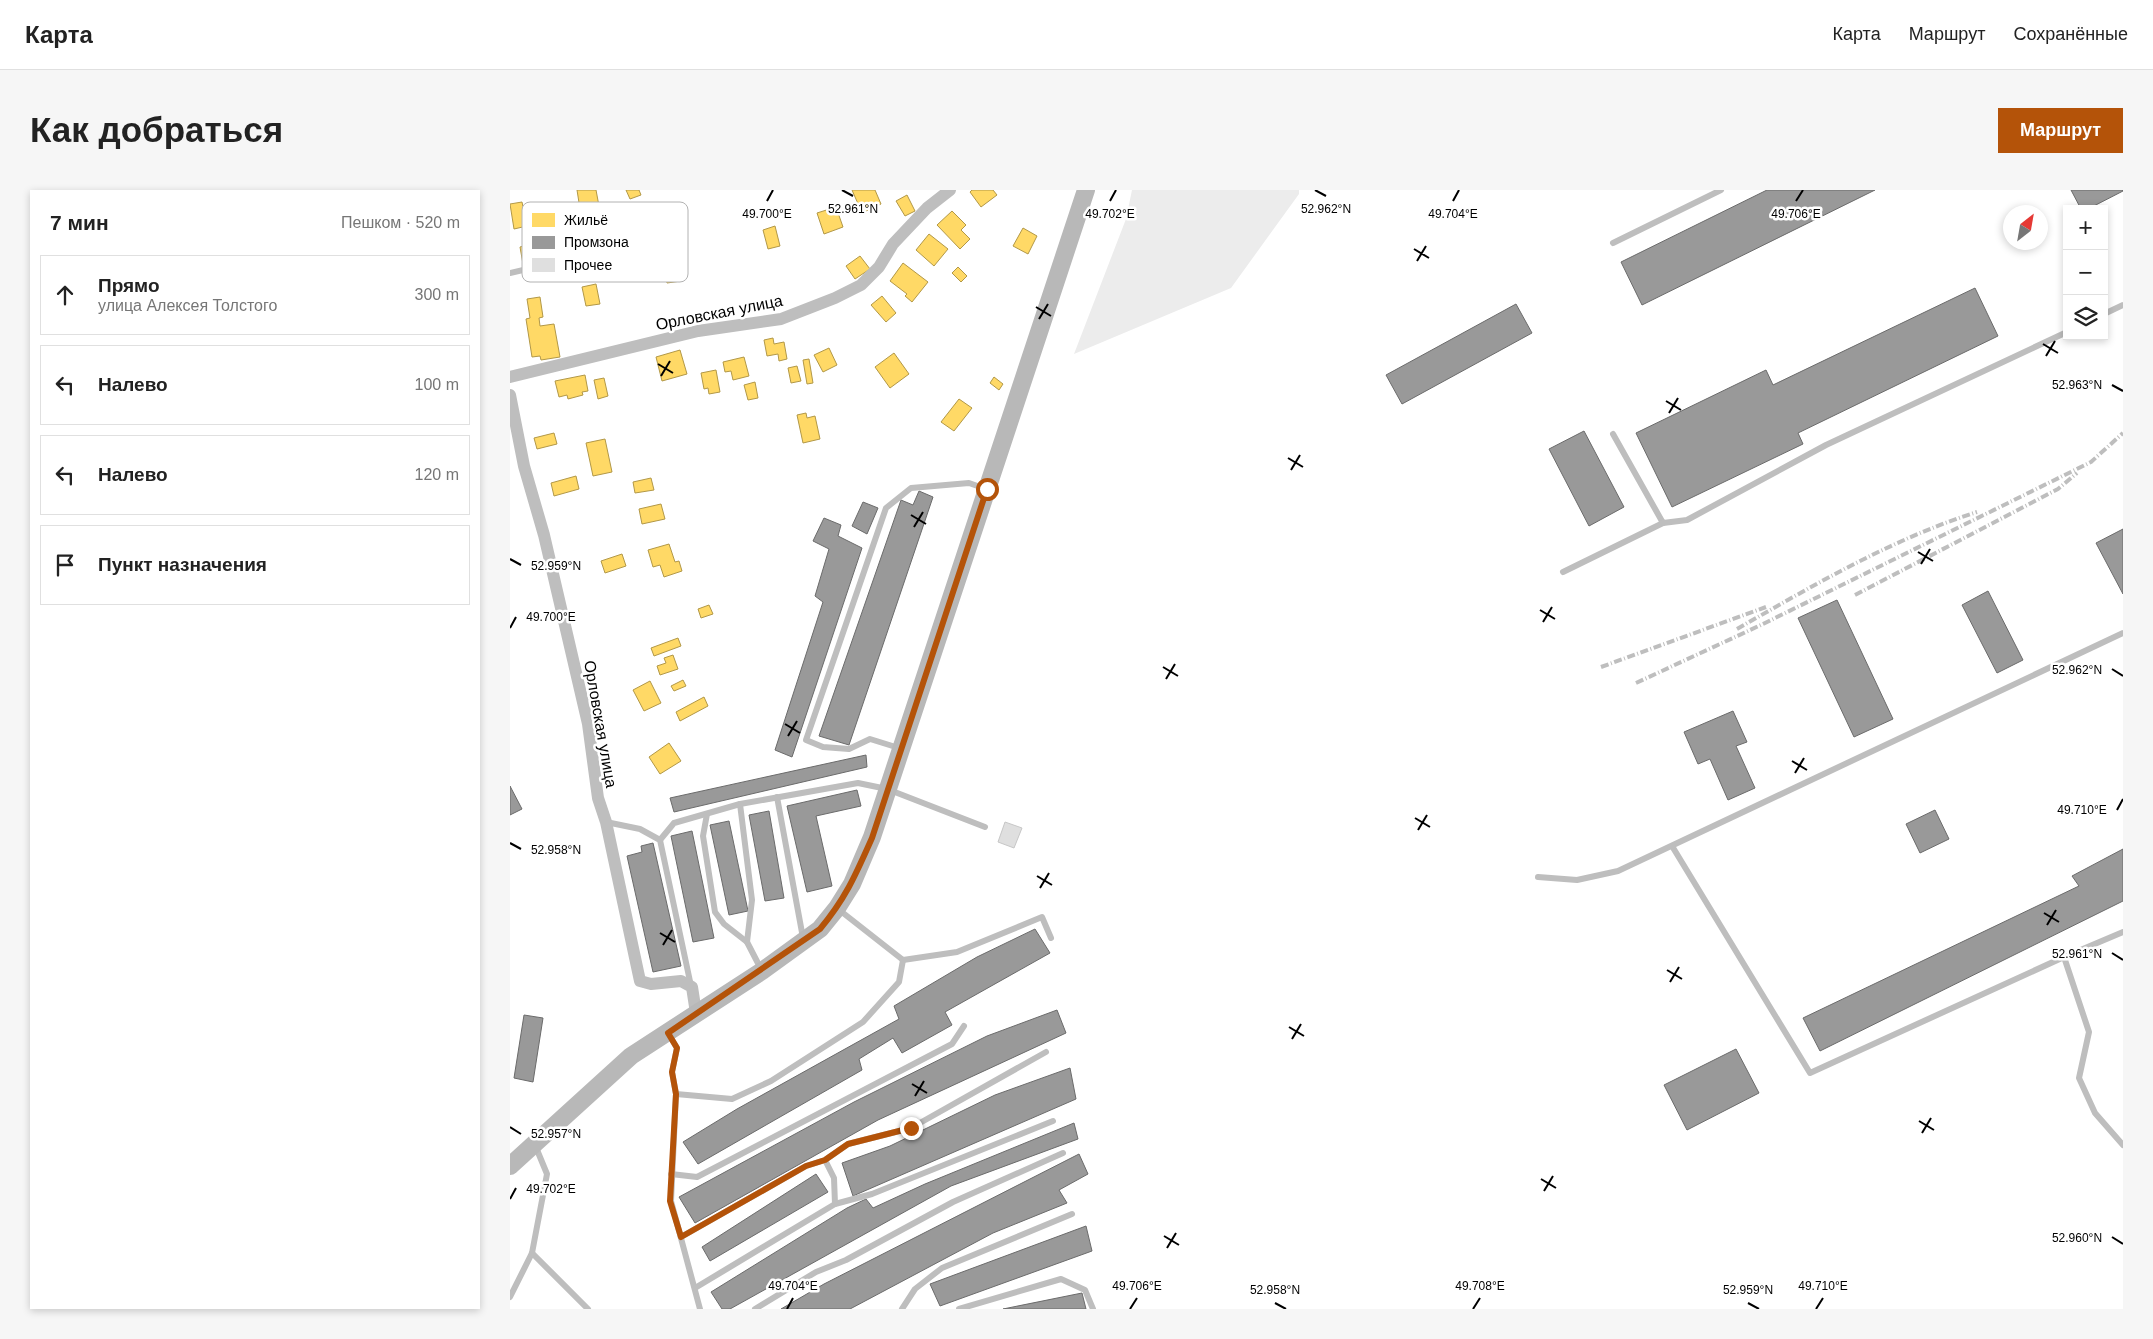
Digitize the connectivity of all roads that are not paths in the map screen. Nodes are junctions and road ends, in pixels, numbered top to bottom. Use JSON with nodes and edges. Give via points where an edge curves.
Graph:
{"nodes":[{"id":1,"x":950,"y":190,"type":"edge"},
{"id":2,"x":1086,"y":190,"type":"edge"},
{"id":3,"x":1721,"y":190,"type":"edge"},
{"id":4,"x":1613,"y":242,"type":"dead end"},
{"id":5,"x":2123,"y":305,"type":"edge"},
{"id":6,"x":2108,"y":312,"type":"edge"},
{"id":7,"x":2063,"y":334,"type":"edge"},
{"id":8,"x":510,"y":377,"type":"edge"},
{"id":9,"x":510,"y":395,"type":"edge"},
{"id":10,"x":1613,"y":434,"type":"dead end"},
{"id":11,"x":987,"y":489,"type":"junction"},
{"id":12,"x":1663,"y":523,"type":"junction"},
{"id":13,"x":1563,"y":572,"type":"dead end"},
{"id":14,"x":2123,"y":633,"type":"edge"},
{"id":15,"x":900,"y":749,"type":"junction"},
{"id":16,"x":887,"y":789,"type":"junction"},
{"id":17,"x":777,"y":797,"type":"junction"},
{"id":18,"x":740,"y":804,"type":"junction"},
{"id":19,"x":707,"y":814,"type":"junction"},
{"id":20,"x":606,"y":822,"type":"junction"},
{"id":21,"x":985,"y":827,"type":"dead end"},
{"id":22,"x":660,"y":840,"type":"junction"},
{"id":23,"x":1672,"y":846,"type":"junction"},
{"id":24,"x":1538,"y":877,"type":"dead end"},
{"id":25,"x":837,"y":908,"type":"junction"},
{"id":26,"x":2123,"y":932,"type":"edge"},
{"id":27,"x":1051,"y":938,"type":"dead end"},
{"id":28,"x":804,"y":941,"type":"junction"},
{"id":29,"x":747,"y":942,"type":"junction"},
{"id":30,"x":2064,"y":956,"type":"junction"},
{"id":31,"x":903,"y":960,"type":"junction"},
{"id":32,"x":762,"y":971,"type":"junction"},
{"id":33,"x":692,"y":987,"type":"junction"},
{"id":34,"x":696,"y":1013,"type":"junction"},
{"id":35,"x":964,"y":1026,"type":"dead end"},
{"id":36,"x":668,"y":1033,"type":"junction"},
{"id":37,"x":1046,"y":1052,"type":"dead end"},
{"id":38,"x":676,"y":1094,"type":"junction"},
{"id":39,"x":1053,"y":1121,"type":"dead end"},
{"id":40,"x":533,"y":1143,"type":"junction"},
{"id":41,"x":2123,"y":1145,"type":"edge"},
{"id":42,"x":1063,"y":1153,"type":"dead end"},
{"id":43,"x":825,"y":1160,"type":"junction"},
{"id":44,"x":510,"y":1166,"type":"edge"},
{"id":45,"x":671,"y":1174,"type":"junction"},
{"id":46,"x":835,"y":1204,"type":"junction"},
{"id":47,"x":1072,"y":1214,"type":"dead end"},
{"id":48,"x":681,"y":1237,"type":"junction"},
{"id":49,"x":532,"y":1253,"type":"junction"},
{"id":50,"x":695,"y":1288,"type":"junction"},
{"id":51,"x":510,"y":1297,"type":"edge"},
{"id":52,"x":588,"y":1309,"type":"edge"},
{"id":53,"x":700,"y":1309,"type":"edge"},
{"id":54,"x":754,"y":1309,"type":"edge"},
{"id":55,"x":902,"y":1309,"type":"edge"},
{"id":56,"x":958,"y":1309,"type":"edge"},
{"id":57,"x":1093,"y":1309,"type":"edge"}],
"edges":[{"from":1,"to":8,"type":"street","name":"Орловская улица","via":[[892,244],[879,267],[861,285],[835,298],[781,318],[698,331]]},
{"from":2,"to":11,"type":"street"},
{"from":3,"to":4,"type":"lane"},
{"from":5,"to":6,"type":"lane"},
{"from":7,"to":12,"type":"lane","via":[[1826,445],[1687,520]]},
{"from":9,"to":20,"type":"street","name":"Орловская улица","via":[[524,466],[544,535],[588,724],[598,798]]},
{"from":10,"to":12,"type":"lane"},
{"from":11,"to":15,"type":"street"},
{"from":11,"to":15,"type":"lane","via":[[969,483],[911,488],[886,508],[806,740],[823,747],[849,749],[870,739]]},
{"from":12,"to":13,"type":"lane"},
{"from":14,"to":23,"type":"lane"},
{"from":15,"to":16,"type":"street"},
{"from":16,"to":17,"type":"lane","via":[[858,783]]},
{"from":16,"to":21,"type":"lane"},
{"from":16,"to":25,"type":"street","via":[[872,838],[852,884]]},
{"from":17,"to":18,"type":"lane"},
{"from":17,"to":28,"type":"lane"},
{"from":18,"to":19,"type":"lane"},
{"from":18,"to":29,"type":"lane","via":[[752,900]]},
{"from":19,"to":22,"type":"lane","via":[[674,823]]},
{"from":19,"to":29,"type":"lane","via":[[703,836],[715,912],[724,924]]},
{"from":20,"to":22,"type":"lane","via":[[640,829]]},
{"from":20,"to":33,"type":"street","name":"Орловская улица","via":[[640,981],[651,984],[681,981]]},
{"from":22,"to":33,"type":"lane"},
{"from":23,"to":24,"type":"lane","via":[[1618,871],[1577,880]]},
{"from":23,"to":30,"type":"lane","via":[[1810,1073]]},
{"from":25,"to":28,"type":"street","via":[[820,929]]},
{"from":25,"to":31,"type":"lane"},
{"from":26,"to":30,"type":"lane"},
{"from":27,"to":31,"type":"lane","via":[[1042,917],[957,952]]},
{"from":28,"to":32,"type":"street"},
{"from":29,"to":32,"type":"lane"},
{"from":30,"to":41,"type":"lane","via":[[2089,1032],[2079,1078],[2095,1113]]},
{"from":31,"to":38,"type":"lane","via":[[899,982],[863,1022],[771,1081],[732,1100]]},
{"from":32,"to":34,"type":"street"},
{"from":33,"to":34,"type":"street"},
{"from":34,"to":36,"type":"street"},
{"from":35,"to":45,"type":"lane","via":[[952,1044],[697,1177]]},
{"from":36,"to":38,"type":"lane","via":[[677,1048],[672,1072]]},
{"from":36,"to":40,"type":"street","via":[[611,1072]]},
{"from":37,"to":43,"type":"lane","via":[[911,1128],[848,1144]]},
{"from":38,"to":45,"type":"lane"},
{"from":39,"to":46,"type":"lane","via":[[872,1194]]},
{"from":40,"to":44,"type":"street"},
{"from":40,"to":49,"type":"lane","via":[[548,1174]]},
{"from":42,"to":54,"type":"lane","via":[[953,1202],[846,1260],[816,1272]]},
{"from":43,"to":46,"type":"lane","via":[[834,1178]]},
{"from":43,"to":48,"type":"lane","via":[[806,1166]]},
{"from":45,"to":48,"type":"lane","via":[[670,1201]]},
{"from":46,"to":50,"type":"lane"},
{"from":47,"to":55,"type":"lane","via":[[942,1268],[915,1289]]},
{"from":48,"to":50,"type":"lane"},
{"from":49,"to":51,"type":"lane"},
{"from":49,"to":52,"type":"lane"},
{"from":50,"to":53,"type":"lane"},
{"from":56,"to":57,"type":"lane","via":[[1062,1279],[1085,1290]]}]}
